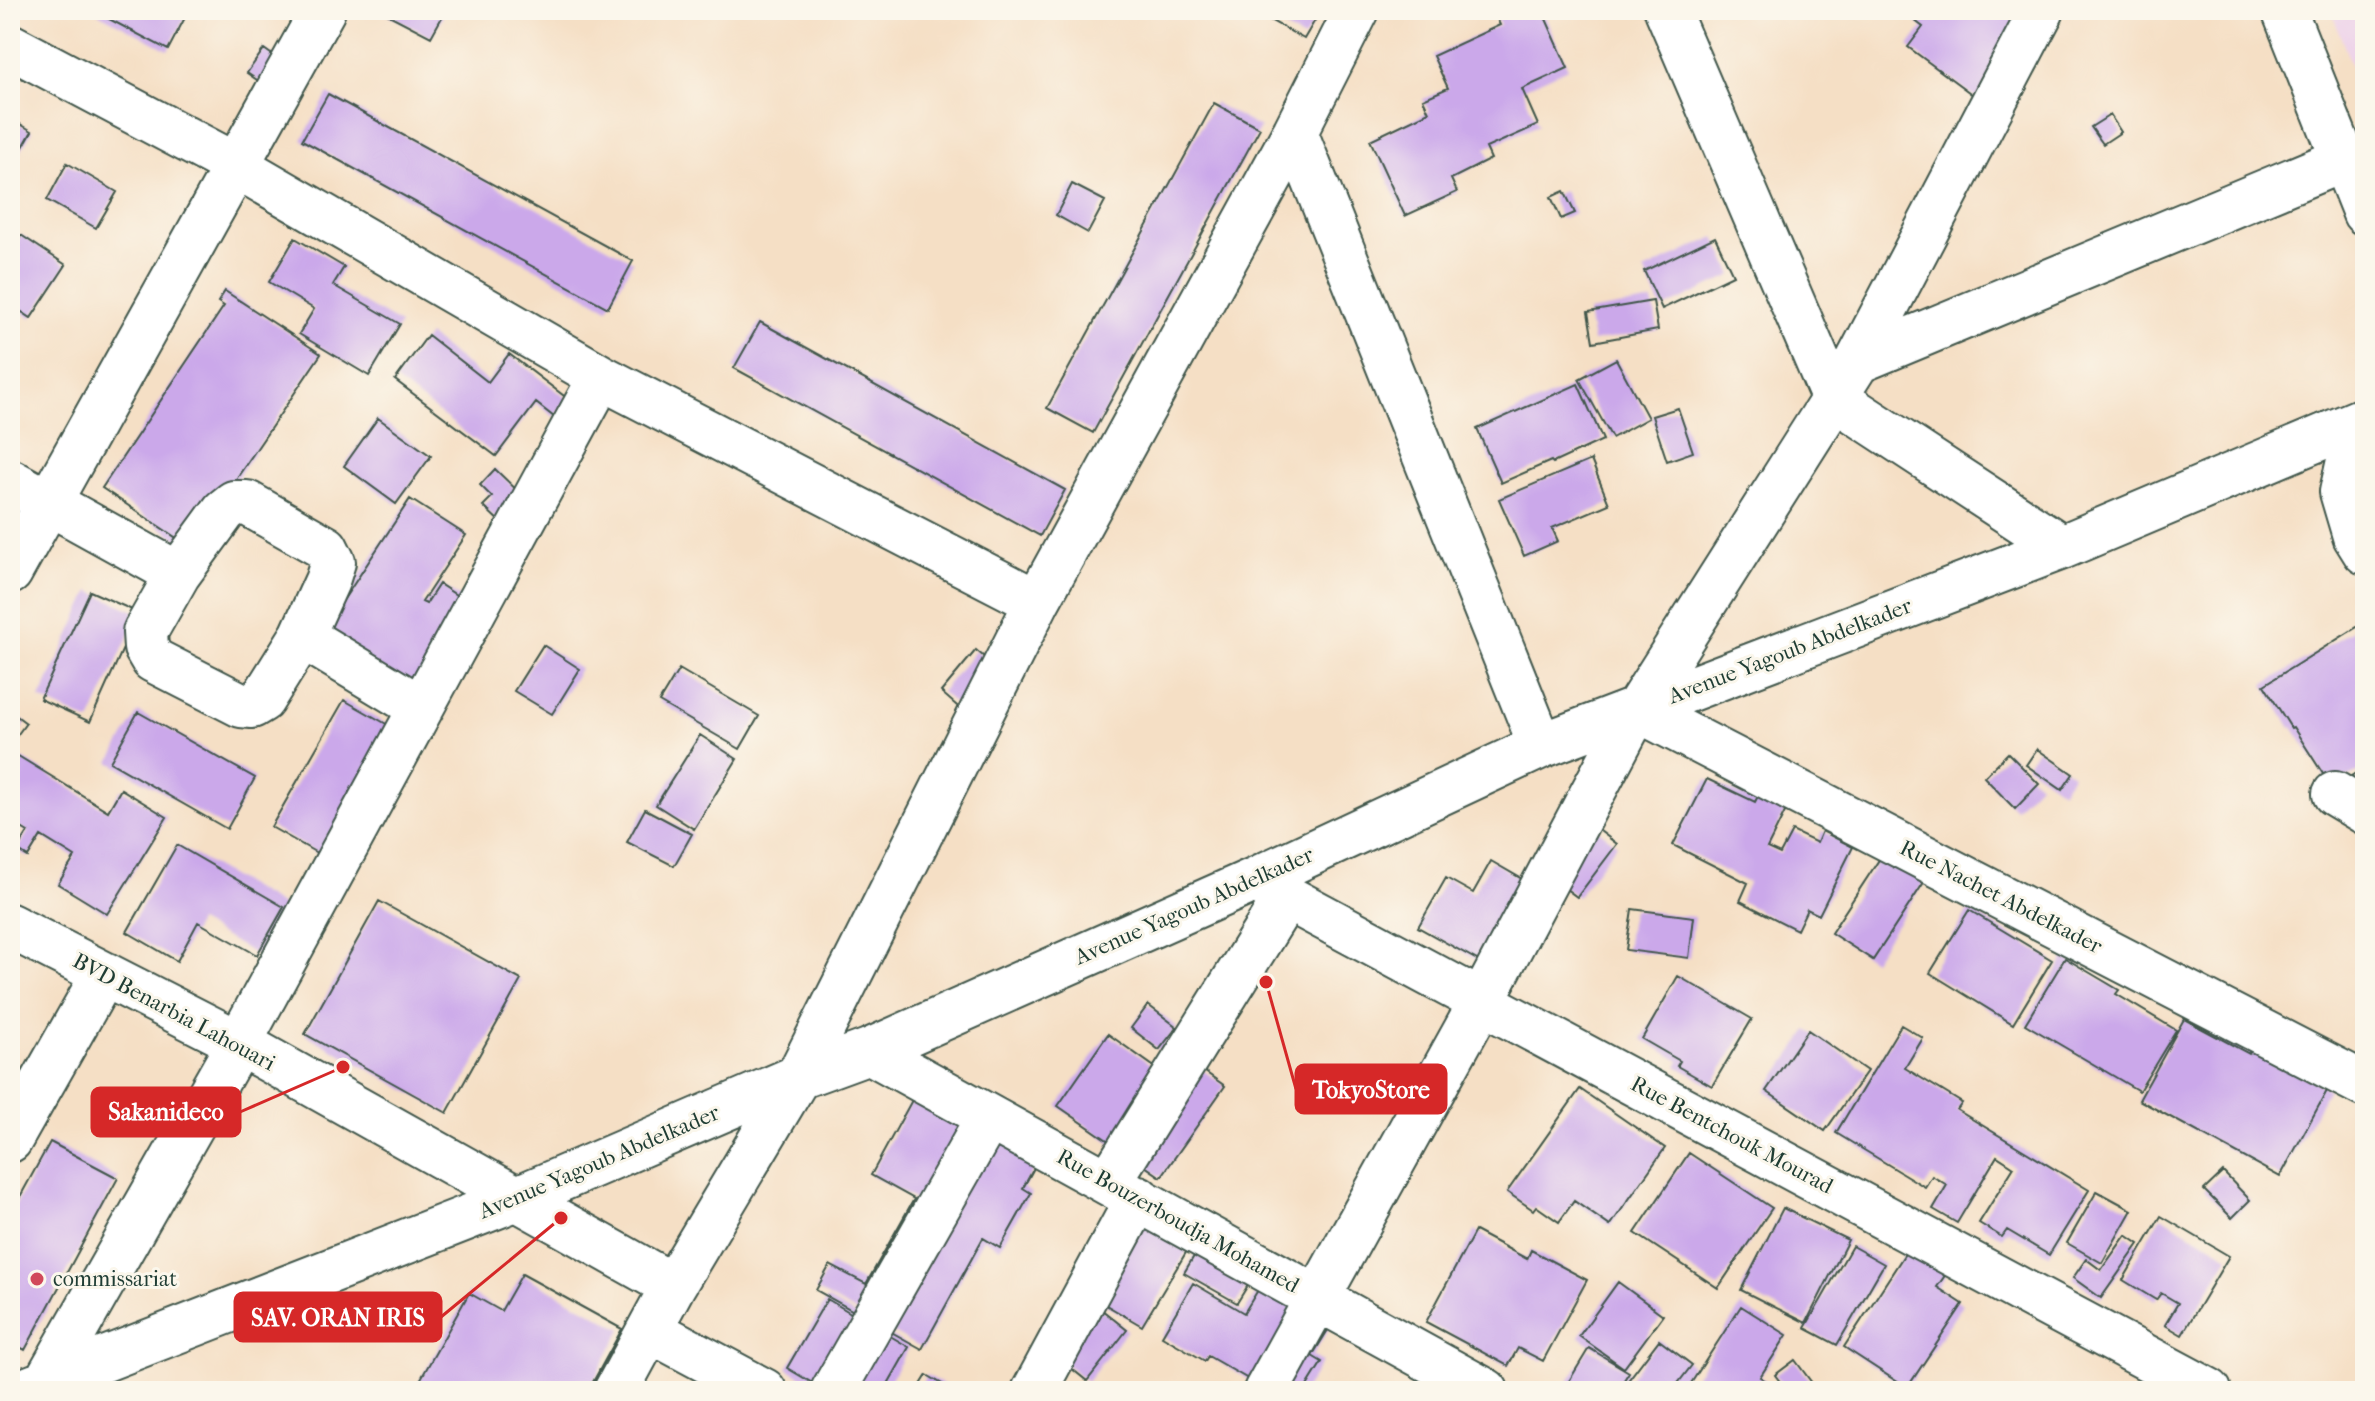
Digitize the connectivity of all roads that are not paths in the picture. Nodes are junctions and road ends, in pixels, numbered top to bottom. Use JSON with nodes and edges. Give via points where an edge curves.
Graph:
{"nodes":[{"id":1,"x":323,"y":10,"type":"edge"},
{"id":2,"x":1357,"y":10,"type":"edge"},
{"id":3,"x":1667,"y":10,"type":"edge"},
{"id":4,"x":2042,"y":10,"type":"edge"},
{"id":5,"x":2284,"y":10,"type":"edge"},
{"id":6,"x":10,"y":46,"type":"edge"},
{"id":7,"x":1295,"y":132,"type":"junction"},
{"id":8,"x":2342,"y":160,"type":"junction"},
{"id":9,"x":237,"y":166,"type":"junction"},
{"id":10,"x":2365,"y":213,"type":"edge"},
{"id":11,"x":1858,"y":361,"type":"junction"},
{"id":12,"x":601,"y":377,"type":"junction"},
{"id":13,"x":1833,"y":397,"type":"junction"},
{"id":14,"x":2365,"y":419,"type":"edge"},
{"id":15,"x":2365,"y":444,"type":"edge"},
{"id":16,"x":10,"y":481,"type":"edge"},
{"id":17,"x":48,"y":504,"type":"junction"},
{"id":18,"x":2062,"y":547,"type":"junction"},
{"id":19,"x":2365,"y":552,"type":"edge"},
{"id":20,"x":10,"y":572,"type":"edge"},
{"id":21,"x":178,"y":574,"type":"junction"},
{"id":22,"x":1037,"y":602,"type":"junction"},
{"id":23,"x":302,"y":636,"type":"junction"},
{"id":24,"x":421,"y":708,"type":"junction"},
{"id":25,"x":1637,"y":709,"type":"junction"},
{"id":26,"x":1541,"y":746,"type":"junction"},
{"id":27,"x":1271,"y":888,"type":"junction"},
{"id":28,"x":10,"y":926,"type":"edge"},
{"id":29,"x":104,"y":974,"type":"junction"},
{"id":30,"x":1482,"y":1001,"type":"junction"},
{"id":31,"x":239,"y":1043,"type":"junction"},
{"id":32,"x":869,"y":1051,"type":"junction"},
{"id":33,"x":798,"y":1077,"type":"junction"},
{"id":34,"x":2365,"y":1085,"type":"edge"},
{"id":35,"x":989,"y":1117,"type":"junction"},
{"id":36,"x":10,"y":1140,"type":"edge"},
{"id":37,"x":1123,"y":1190,"type":"junction"},
{"id":38,"x":515,"y":1199,"type":"junction"},
{"id":39,"x":673,"y":1286,"type":"junction"},
{"id":40,"x":1317,"y":1299,"type":"junction"},
{"id":41,"x":650,"y":1330,"type":"junction"},
{"id":42,"x":43,"y":1387,"type":"edge"},
{"id":43,"x":616,"y":1391,"type":"edge"},
{"id":44,"x":764,"y":1391,"type":"edge"},
{"id":45,"x":833,"y":1391,"type":"edge"},
{"id":46,"x":1034,"y":1391,"type":"edge"},
{"id":47,"x":1266,"y":1391,"type":"edge"},
{"id":48,"x":1486,"y":1391,"type":"edge"},
{"id":49,"x":2209,"y":1391,"type":"edge"}],
"edges":[{"from":1,"to":9,"type":"street"},
{"from":2,"to":7,"type":"street"},
{"from":3,"to":13,"type":"street"},
{"from":4,"to":11,"type":"street"},
{"from":5,"to":8,"type":"street"},
{"from":6,"to":9,"type":"street"},
{"from":7,"to":22,"type":"street"},
{"from":7,"to":26,"type":"street"},
{"from":8,"to":10,"type":"street"},
{"from":8,"to":11,"type":"street"},
{"from":9,"to":12,"type":"street"},
{"from":9,"to":17,"type":"street"},
{"from":11,"to":13,"type":"street"},
{"from":12,"to":22,"type":"street"},
{"from":12,"to":24,"type":"street"},
{"from":13,"to":18,"type":"street"},
{"from":13,"to":25,"type":"street"},
{"from":14,"to":18,"type":"street","name":"Avenue Yagoub Abdelkader"},
{"from":15,"to":19,"type":"street","via":[[2350,456],[2342,492]]},
{"from":16,"to":17,"type":"street"},
{"from":17,"to":20,"type":"street"},
{"from":17,"to":21,"type":"street"},
{"from":18,"to":25,"type":"street","name":"Avenue Yagoub Abdelkader"},
{"from":21,"to":23,"type":"street","via":[[224,511],[234,503],[247,503],[326,548],[333,562]]},
{"from":21,"to":23,"type":"street","via":[[145,632],[146,648],[153,660],[241,705],[262,700]]},
{"from":22,"to":33,"type":"street"},
{"from":23,"to":24,"type":"street"},
{"from":24,"to":31,"type":"street"},
{"from":25,"to":26,"type":"street","name":"Avenue Yagoub Abdelkader"},
{"from":25,"to":30,"type":"street"},
{"from":25,"to":34,"type":"street","name":"Rue Nachet Abdelkader"},
{"from":26,"to":27,"type":"street","name":"Avenue Yagoub Abdelkader"},
{"from":27,"to":30,"type":"street","name":"Rue Bentchouk Mourad"},
{"from":27,"to":32,"type":"street","name":"Avenue Yagoub Abdelkader"},
{"from":27,"to":37,"type":"street"},
{"from":28,"to":29,"type":"street","name":"BVD Benarbia Lahouari"},
{"from":29,"to":31,"type":"street","name":"BVD Benarbia Lahouari"},
{"from":29,"to":36,"type":"street"},
{"from":30,"to":40,"type":"street"},
{"from":30,"to":49,"type":"street","name":"Rue Bentchouk Mourad"},
{"from":31,"to":38,"type":"street","name":"BVD Benarbia Lahouari"},
{"from":31,"to":42,"type":"street"},
{"from":32,"to":33,"type":"street","name":"Avenue Yagoub Abdelkader"},
{"from":32,"to":35,"type":"street","name":"Rue Bouzerboudja Mohamed"},
{"from":33,"to":38,"type":"street","name":"Avenue Yagoub Abdelkader"},
{"from":33,"to":39,"type":"street"},
{"from":35,"to":37,"type":"street","name":"Rue Bouzerboudja Mohamed"},
{"from":35,"to":45,"type":"street"},
{"from":37,"to":40,"type":"street","name":"Rue Bouzerboudja Mohamed"},
{"from":37,"to":46,"type":"street"},
{"from":38,"to":39,"type":"street","name":"BVD Benarbia Lahouari"},
{"from":38,"to":42,"type":"street","name":"Avenue Yagoub Abdelkader"},
{"from":39,"to":41,"type":"street"},
{"from":40,"to":47,"type":"street"},
{"from":40,"to":48,"type":"street","name":"Rue Bouzerboudja Mohamed"},
{"from":41,"to":43,"type":"street"},
{"from":41,"to":44,"type":"street"}]}
